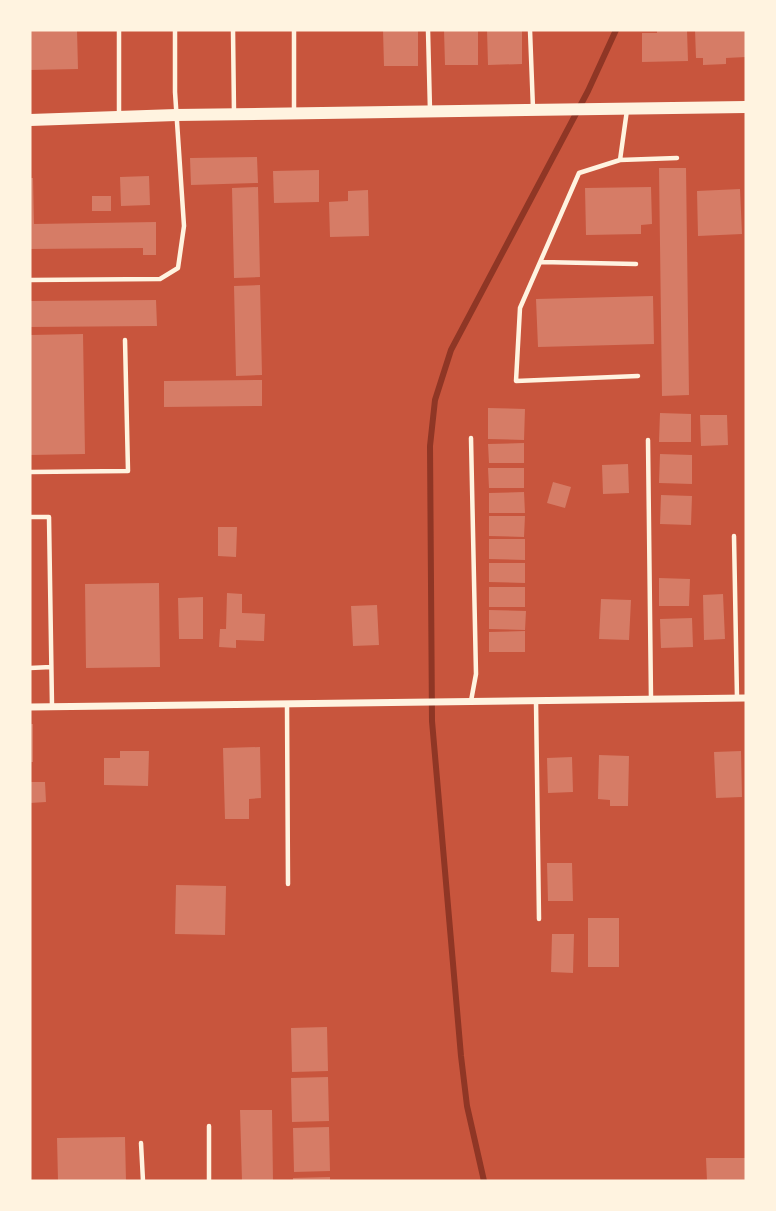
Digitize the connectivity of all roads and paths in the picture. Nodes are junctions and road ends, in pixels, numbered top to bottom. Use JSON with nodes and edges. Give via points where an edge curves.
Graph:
{"nodes":[{"id":1,"x":119,"y":30,"type":"edge"},
{"id":2,"x":175,"y":30,"type":"edge"},
{"id":3,"x":233,"y":30,"type":"edge"},
{"id":4,"x":294,"y":30,"type":"edge"},
{"id":5,"x":428,"y":30,"type":"edge"},
{"id":6,"x":530,"y":30,"type":"edge"},
{"id":7,"x":746,"y":107,"type":"edge"},
{"id":8,"x":628,"y":109,"type":"junction"},
{"id":9,"x":533,"y":110,"type":"junction"},
{"id":10,"x":430,"y":111,"type":"junction"},
{"id":11,"x":294,"y":113,"type":"junction"},
{"id":12,"x":234,"y":114,"type":"junction"},
{"id":13,"x":176,"y":115,"type":"junction"},
{"id":14,"x":120,"y":117,"type":"junction"},
{"id":15,"x":30,"y":120,"type":"edge"},
{"id":16,"x":677,"y":158,"type":"dead end"},
{"id":17,"x":620,"y":160,"type":"junction"},
{"id":18,"x":541,"y":261,"type":"junction"},
{"id":19,"x":636,"y":264,"type":"dead end"},
{"id":20,"x":30,"y":279,"type":"edge"},
{"id":21,"x":125,"y":340,"type":"dead end"},
{"id":22,"x":638,"y":376,"type":"dead end"},
{"id":23,"x":471,"y":438,"type":"dead end"},
{"id":24,"x":649,"y":440,"type":"dead end"},
{"id":25,"x":30,"y":472,"type":"edge"},
{"id":26,"x":30,"y":517,"type":"edge"},
{"id":27,"x":734,"y":536,"type":"dead end"},
{"id":28,"x":51,"y":667,"type":"junction"},
{"id":29,"x":30,"y":668,"type":"edge"},
{"id":30,"x":737,"y":698,"type":"junction"},
{"id":31,"x":746,"y":698,"type":"edge"},
{"id":32,"x":651,"y":699,"type":"junction"},
{"id":33,"x":536,"y":700,"type":"junction"},
{"id":34,"x":471,"y":701,"type":"junction"},
{"id":35,"x":287,"y":703,"type":"junction"},
{"id":36,"x":52,"y":706,"type":"junction"},
{"id":37,"x":30,"y":707,"type":"edge"},
{"id":38,"x":288,"y":884,"type":"dead end"},
{"id":39,"x":539,"y":919,"type":"dead end"},
{"id":40,"x":209,"y":1126,"type":"dead end"},
{"id":41,"x":141,"y":1143,"type":"dead end"},
{"id":42,"x":143,"y":1181,"type":"edge"},
{"id":43,"x":209,"y":1181,"type":"edge"}],
"edges":[{"from":1,"to":14,"type":"lane"},
{"from":2,"to":13,"type":"lane"},
{"from":3,"to":12,"type":"lane"},
{"from":4,"to":11,"type":"lane"},
{"from":5,"to":10,"type":"lane"},
{"from":6,"to":9,"type":"lane"},
{"from":7,"to":8,"type":"street"},
{"from":8,"to":9,"type":"street"},
{"from":8,"to":17,"type":"lane"},
{"from":9,"to":10,"type":"street"},
{"from":10,"to":11,"type":"street"},
{"from":11,"to":12,"type":"street"},
{"from":12,"to":13,"type":"street"},
{"from":13,"to":14,"type":"street"},
{"from":13,"to":20,"type":"lane","via":[[184,226],[178,268],[160,279]]},
{"from":14,"to":15,"type":"street"},
{"from":16,"to":17,"type":"lane"},
{"from":17,"to":18,"type":"lane","via":[[579,173]]},
{"from":18,"to":19,"type":"lane"},
{"from":18,"to":22,"type":"lane","via":[[520,308],[516,381]]},
{"from":21,"to":25,"type":"lane","via":[[128,471]]},
{"from":23,"to":34,"type":"lane","via":[[475,674]]},
{"from":24,"to":32,"type":"lane"},
{"from":26,"to":28,"type":"lane","via":[[49,517]]},
{"from":27,"to":30,"type":"lane"},
{"from":28,"to":29,"type":"lane"},
{"from":28,"to":36,"type":"lane"},
{"from":30,"to":31,"type":"street"},
{"from":30,"to":32,"type":"street"},
{"from":32,"to":33,"type":"street"},
{"from":33,"to":34,"type":"street"},
{"from":33,"to":39,"type":"lane"},
{"from":34,"to":35,"type":"street"},
{"from":35,"to":36,"type":"street"},
{"from":35,"to":38,"type":"lane"},
{"from":36,"to":37,"type":"street"},
{"from":40,"to":43,"type":"lane"},
{"from":41,"to":42,"type":"lane"}]}
